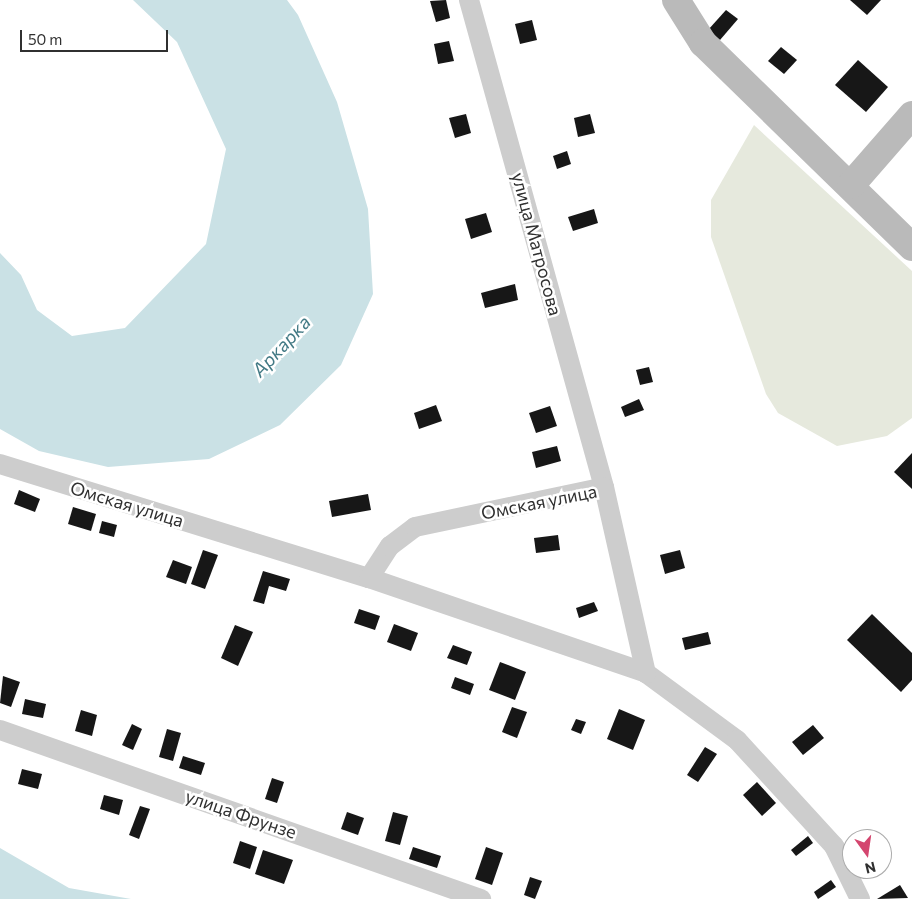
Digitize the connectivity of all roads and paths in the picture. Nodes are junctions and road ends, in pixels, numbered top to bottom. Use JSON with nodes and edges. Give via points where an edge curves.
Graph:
{"nodes":[{"id":1,"x":469,"y":0,"type":"edge"},
{"id":2,"x":676,"y":0,"type":"edge"},
{"id":3,"x":912,"y":115,"type":"edge"},
{"id":4,"x":851,"y":186,"type":"junction"},
{"id":5,"x":912,"y":247,"type":"edge"},
{"id":6,"x":0,"y":464,"type":"edge"},
{"id":7,"x":604,"y":487,"type":"junction"},
{"id":8,"x":369,"y":578,"type":"junction"},
{"id":9,"x":646,"y":673,"type":"junction"},
{"id":10,"x":0,"y":730,"type":"edge"},
{"id":11,"x":481,"y":899,"type":"edge"},
{"id":12,"x":860,"y":899,"type":"edge"}],
"edges":[{"from":1,"to":7,"type":"street","name":"улица Матросова"},
{"from":2,"to":4,"type":"street","via":[[703,43]]},
{"from":3,"to":4,"type":"street"},
{"from":4,"to":5,"type":"street"},
{"from":6,"to":8,"type":"street","name":"Омская улица"},
{"from":7,"to":8,"type":"street","name":"Омская улица","via":[[415,527],[390,546]]},
{"from":7,"to":9,"type":"street","name":"Омская улица"},
{"from":8,"to":9,"type":"street","name":"Омская улица"},
{"from":9,"to":12,"type":"street","name":"Омская улица","via":[[737,740],[834,846]]},
{"from":10,"to":11,"type":"street","name":"улица Фрунзе"}]}
